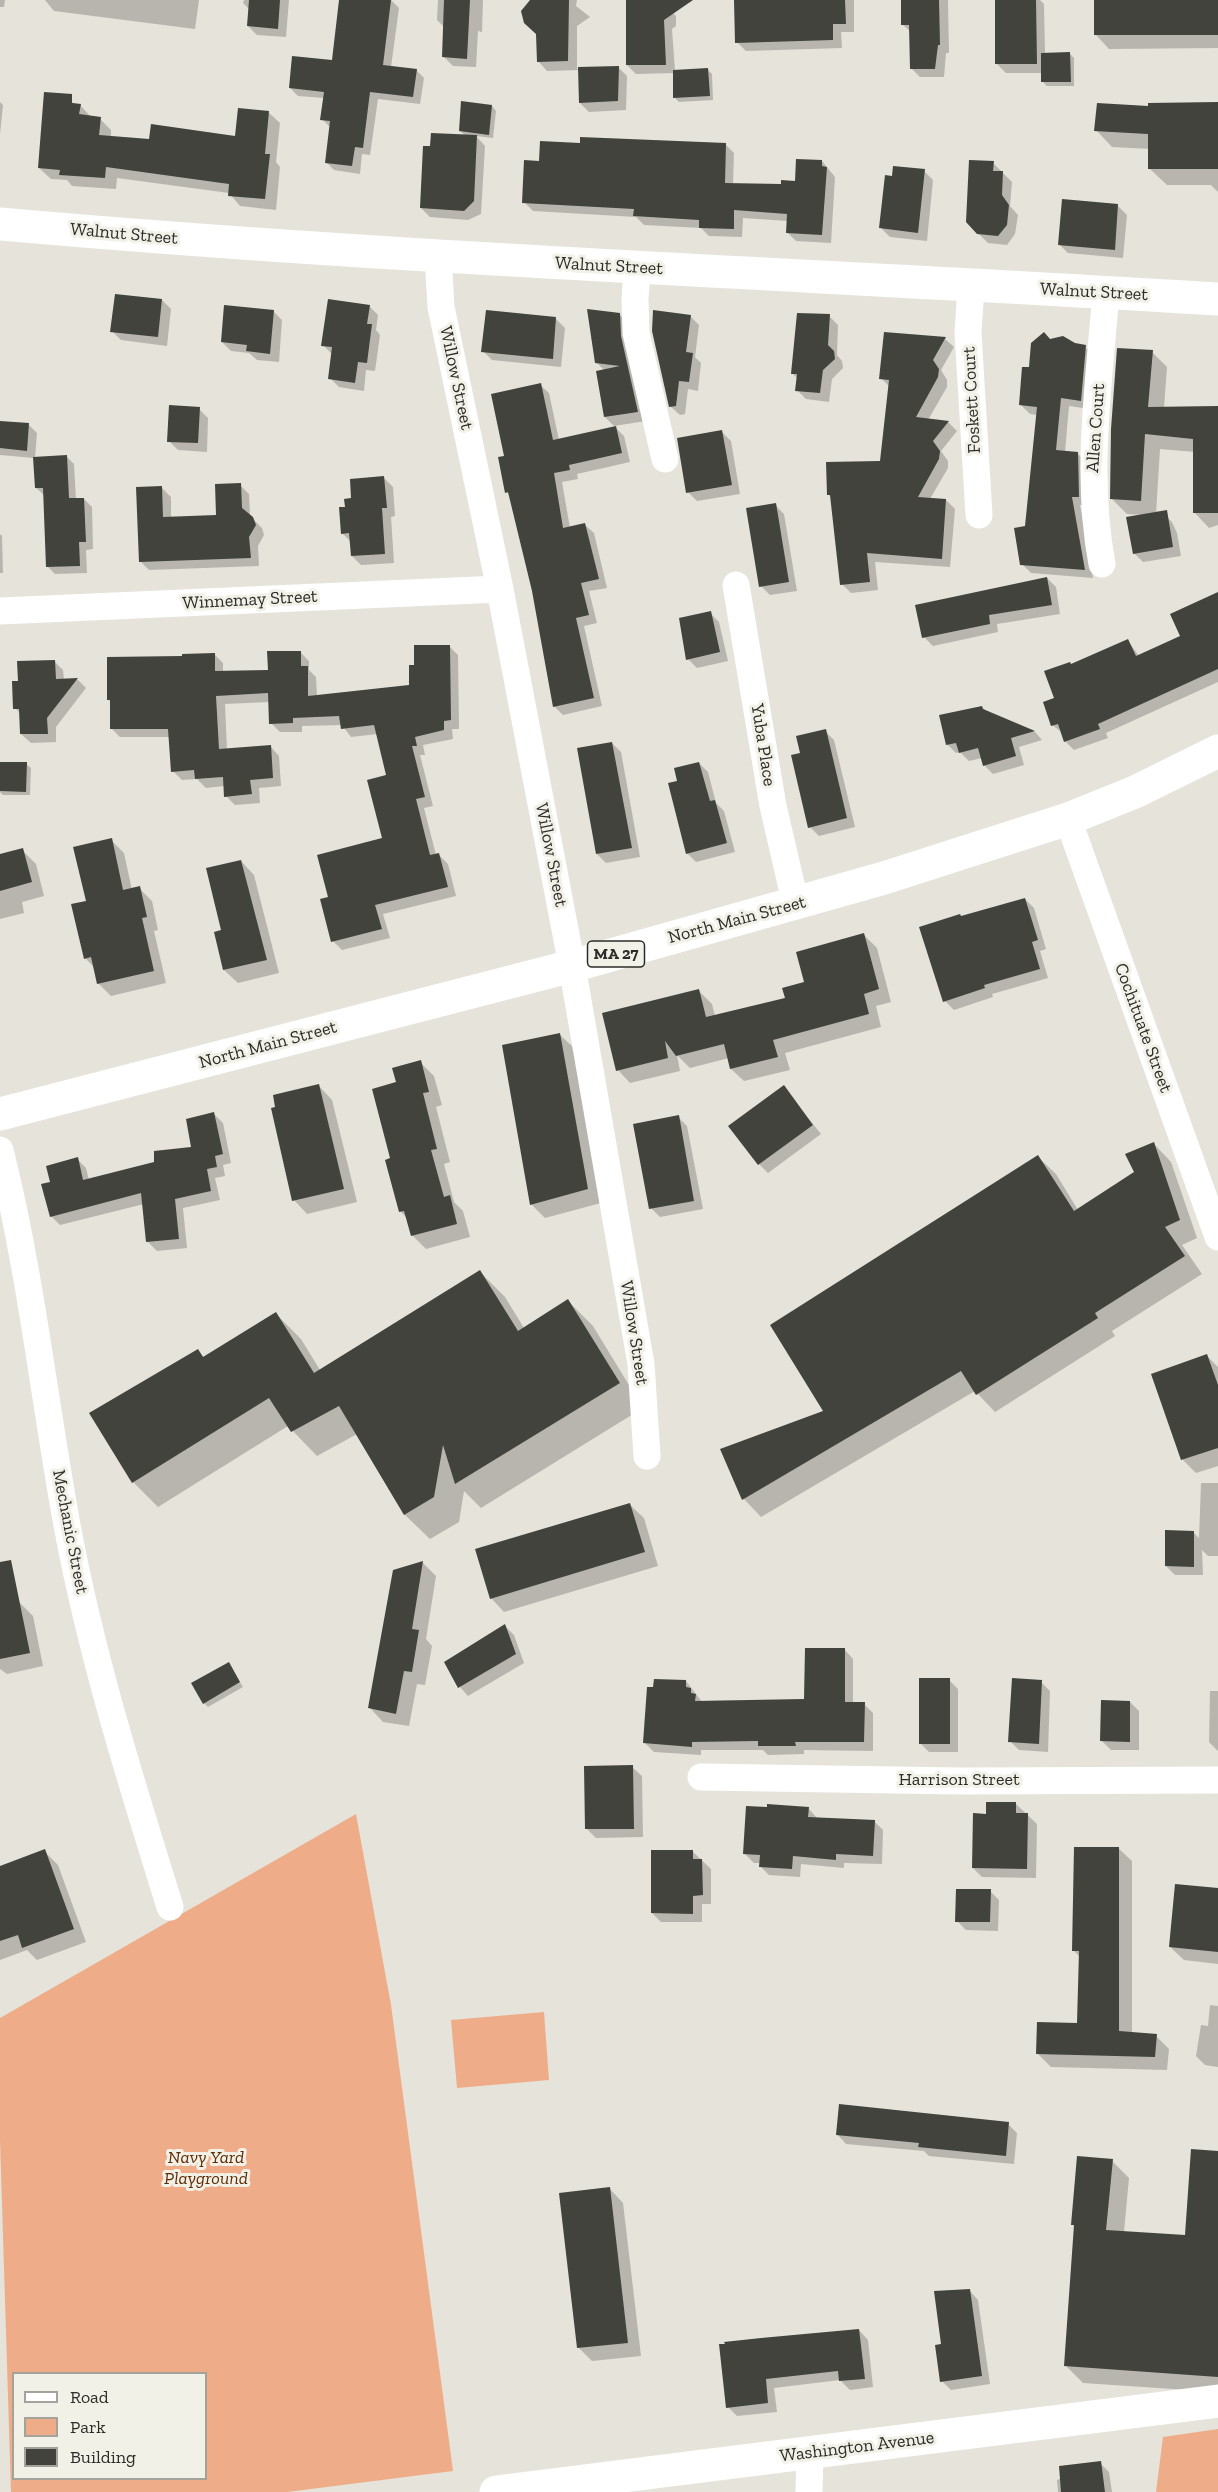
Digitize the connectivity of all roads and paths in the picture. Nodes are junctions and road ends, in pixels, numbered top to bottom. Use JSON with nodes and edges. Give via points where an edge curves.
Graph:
{"nodes":[{"id":1,"x":0,"y":224,"type":"edge"},
{"id":2,"x":438,"y":256,"type":"junction"},
{"id":3,"x":637,"y":268,"type":"junction"},
{"id":4,"x":971,"y":285,"type":"junction"},
{"id":5,"x":1106,"y":292,"type":"junction"},
{"id":6,"x":1218,"y":299,"type":"edge"},
{"id":7,"x":665,"y":459,"type":"dead end"},
{"id":8,"x":978,"y":515,"type":"dead end"},
{"id":9,"x":1102,"y":564,"type":"dead end"},
{"id":10,"x":736,"y":585,"type":"dead end"},
{"id":11,"x":500,"y":589,"type":"junction"},
{"id":12,"x":0,"y":611,"type":"edge"},
{"id":13,"x":1218,"y":752,"type":"edge"},
{"id":14,"x":1068,"y":819,"type":"junction"},
{"id":15,"x":796,"y":905,"type":"junction"},
{"id":16,"x":572,"y":966,"type":"junction"},
{"id":17,"x":0,"y":1114,"type":"edge"},
{"id":18,"x":0,"y":1150,"type":"edge"},
{"id":19,"x":1216,"y":1231,"type":"edge"},
{"id":20,"x":647,"y":1456,"type":"dead end"},
{"id":21,"x":701,"y":1777,"type":"dead end"},
{"id":22,"x":1218,"y":1780,"type":"edge"},
{"id":23,"x":170,"y":1907,"type":"dead end"},
{"id":24,"x":1218,"y":2401,"type":"edge"},
{"id":25,"x":810,"y":2453,"type":"junction"},
{"id":26,"x":496,"y":2492,"type":"edge"},
{"id":27,"x":809,"y":2492,"type":"edge"}],
"edges":[{"from":1,"to":2,"type":"street","name":"Walnut Street"},
{"from":2,"to":3,"type":"street","name":"Walnut Street"},
{"from":2,"to":11,"type":"street","name":"Willow Street","via":[[441,307]]},
{"from":3,"to":4,"type":"street","name":"Walnut Street"},
{"from":3,"to":7,"type":"street","via":[[636,333]]},
{"from":4,"to":5,"type":"street","name":"Walnut Street"},
{"from":4,"to":8,"type":"street","name":"Foskett Court","via":[[968,333]]},
{"from":5,"to":6,"type":"street","name":"Walnut Street"},
{"from":5,"to":9,"type":"street","name":"Allen Court","via":[[1093,474]]},
{"from":10,"to":15,"type":"street","name":"Yuba Place","via":[[773,806]]},
{"from":11,"to":12,"type":"street","name":"Winnemay Street"},
{"from":11,"to":16,"type":"street","name":"Willow Street"},
{"from":13,"to":14,"type":"street","name":"North Main Street","number":"MA 27"},
{"from":14,"to":15,"type":"street","name":"North Main Street","number":"MA 27"},
{"from":14,"to":19,"type":"street","name":"Cochituate Street"},
{"from":15,"to":16,"type":"street","name":"North Main Street","number":"MA 27"},
{"from":16,"to":17,"type":"street","name":"North Main Street","number":"MA 27"},
{"from":16,"to":20,"type":"street","name":"Willow Street","via":[[641,1364]]},
{"from":18,"to":23,"type":"street","name":"Mechanic Street","via":[[81,1588],[111,1708]]},
{"from":21,"to":22,"type":"street","name":"Harrison Street"},
{"from":24,"to":25,"type":"street","name":"Washington Avenue"},
{"from":25,"to":26,"type":"street","name":"Washington Avenue"},
{"from":25,"to":27,"type":"street"}]}
